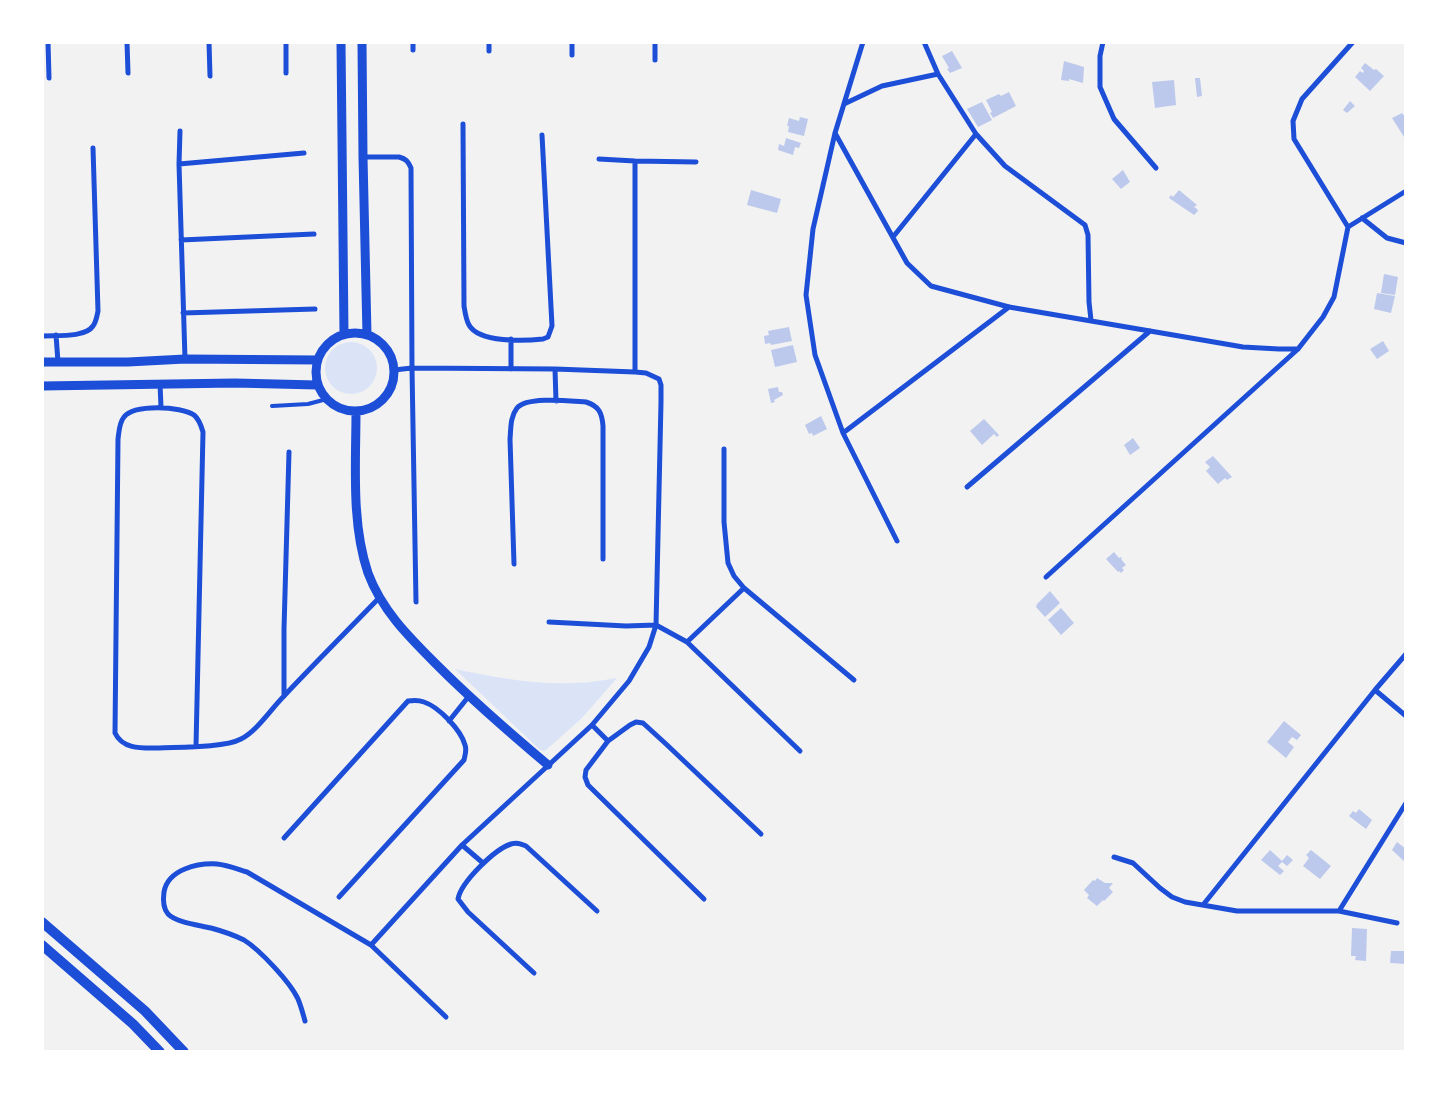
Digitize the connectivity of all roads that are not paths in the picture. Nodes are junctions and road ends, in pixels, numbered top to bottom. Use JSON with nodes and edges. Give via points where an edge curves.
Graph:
{"nodes":[{"id":1,"x":48,"y":42,"type":"edge"},
{"id":2,"x":128,"y":42,"type":"edge"},
{"id":3,"x":209,"y":42,"type":"edge"},
{"id":4,"x":286,"y":42,"type":"edge"},
{"id":5,"x":341,"y":42,"type":"edge"},
{"id":6,"x":362,"y":42,"type":"edge"},
{"id":7,"x":413,"y":42,"type":"edge"},
{"id":8,"x":489,"y":42,"type":"edge"},
{"id":9,"x":572,"y":42,"type":"edge"},
{"id":10,"x":655,"y":42,"type":"edge"},
{"id":11,"x":863,"y":42,"type":"edge"},
{"id":12,"x":924,"y":42,"type":"edge"},
{"id":13,"x":1103,"y":42,"type":"edge"},
{"id":14,"x":1353,"y":42,"type":"edge"},
{"id":15,"x":413,"y":50,"type":"dead end"},
{"id":16,"x":489,"y":51,"type":"dead end"},
{"id":17,"x":572,"y":55,"type":"dead end"},
{"id":18,"x":655,"y":60,"type":"dead end"},
{"id":19,"x":286,"y":72,"type":"dead end"},
{"id":20,"x":128,"y":73,"type":"dead end"},
{"id":21,"x":938,"y":74,"type":"junction"},
{"id":22,"x":210,"y":76,"type":"dead end"},
{"id":23,"x":49,"y":78,"type":"dead end"},
{"id":24,"x":844,"y":104,"type":"junction"},
{"id":25,"x":464,"y":124,"type":"dead end"},
{"id":26,"x":180,"y":131,"type":"dead end"},
{"id":27,"x":835,"y":133,"type":"junction"},
{"id":28,"x":976,"y":134,"type":"junction"},
{"id":29,"x":542,"y":135,"type":"dead end"},
{"id":30,"x":93,"y":148,"type":"dead end"},
{"id":31,"x":304,"y":153,"type":"dead end"},
{"id":32,"x":363,"y":157,"type":"junction"},
{"id":33,"x":599,"y":159,"type":"dead end"},
{"id":34,"x":635,"y":161,"type":"junction"},
{"id":35,"x":696,"y":162,"type":"dead end"},
{"id":36,"x":180,"y":164,"type":"junction"},
{"id":37,"x":1156,"y":168,"type":"dead end"},
{"id":38,"x":1406,"y":191,"type":"edge"},
{"id":39,"x":1362,"y":218,"type":"junction"},
{"id":40,"x":1348,"y":227,"type":"junction"},
{"id":41,"x":314,"y":234,"type":"dead end"},
{"id":42,"x":893,"y":237,"type":"junction"},
{"id":43,"x":182,"y":240,"type":"junction"},
{"id":44,"x":1406,"y":243,"type":"edge"},
{"id":45,"x":1009,"y":307,"type":"junction"},
{"id":46,"x":315,"y":309,"type":"dead end"},
{"id":47,"x":183,"y":313,"type":"junction"},
{"id":48,"x":1091,"y":320,"type":"junction"},
{"id":49,"x":1150,"y":332,"type":"junction"},
{"id":50,"x":344,"y":334,"type":"junction"},
{"id":51,"x":367,"y":334,"type":"junction"},
{"id":52,"x":56,"y":335,"type":"junction"},
{"id":53,"x":42,"y":336,"type":"edge"},
{"id":54,"x":511,"y":339,"type":"junction"},
{"id":55,"x":1298,"y":348,"type":"junction"},
{"id":56,"x":185,"y":359,"type":"junction"},
{"id":57,"x":318,"y":360,"type":"junction"},
{"id":58,"x":42,"y":362,"type":"edge"},
{"id":59,"x":58,"y":362,"type":"junction"},
{"id":60,"x":412,"y":368,"type":"junction"},
{"id":61,"x":512,"y":369,"type":"junction"},
{"id":62,"x":556,"y":369,"type":"junction"},
{"id":63,"x":394,"y":370,"type":"junction"},
{"id":64,"x":635,"y":372,"type":"junction"},
{"id":65,"x":160,"y":384,"type":"junction"},
{"id":66,"x":317,"y":385,"type":"junction"},
{"id":67,"x":42,"y":386,"type":"edge"},
{"id":68,"x":327,"y":399,"type":"junction"},
{"id":69,"x":556,"y":400,"type":"junction"},
{"id":70,"x":272,"y":406,"type":"dead end"},
{"id":71,"x":161,"y":407,"type":"junction"},
{"id":72,"x":356,"y":411,"type":"junction"},
{"id":73,"x":843,"y":433,"type":"junction"},
{"id":74,"x":724,"y":449,"type":"dead end"},
{"id":75,"x":289,"y":452,"type":"dead end"},
{"id":76,"x":967,"y":487,"type":"dead end"},
{"id":77,"x":897,"y":541,"type":"dead end"},
{"id":78,"x":603,"y":559,"type":"dead end"},
{"id":79,"x":514,"y":564,"type":"dead end"},
{"id":80,"x":1046,"y":577,"type":"dead end"},
{"id":81,"x":744,"y":588,"type":"junction"},
{"id":82,"x":379,"y":598,"type":"junction"},
{"id":83,"x":416,"y":602,"type":"dead end"},
{"id":84,"x":549,"y":622,"type":"dead end"},
{"id":85,"x":656,"y":625,"type":"junction"},
{"id":86,"x":686,"y":642,"type":"junction"},
{"id":87,"x":1406,"y":654,"type":"edge"},
{"id":88,"x":854,"y":680,"type":"dead end"},
{"id":89,"x":1375,"y":690,"type":"junction"},
{"id":90,"x":284,"y":696,"type":"junction"},
{"id":91,"x":469,"y":696,"type":"junction"},
{"id":92,"x":1406,"y":716,"type":"edge"},
{"id":93,"x":449,"y":721,"type":"junction"},
{"id":94,"x":592,"y":725,"type":"junction"},
{"id":95,"x":608,"y":742,"type":"junction"},
{"id":96,"x":196,"y":746,"type":"junction"},
{"id":97,"x":800,"y":752,"type":"dead end"},
{"id":98,"x":548,"y":765,"type":"junction"},
{"id":99,"x":1406,"y":803,"type":"edge"},
{"id":100,"x":761,"y":834,"type":"dead end"},
{"id":101,"x":284,"y":838,"type":"dead end"},
{"id":102,"x":462,"y":845,"type":"junction"},
{"id":103,"x":1114,"y":857,"type":"dead end"},
{"id":104,"x":482,"y":863,"type":"junction"},
{"id":105,"x":339,"y":897,"type":"dead end"},
{"id":106,"x":704,"y":899,"type":"dead end"},
{"id":107,"x":1203,"y":905,"type":"junction"},
{"id":108,"x":597,"y":911,"type":"dead end"},
{"id":109,"x":1339,"y":911,"type":"junction"},
{"id":110,"x":42,"y":922,"type":"edge"},
{"id":111,"x":1397,"y":923,"type":"dead end"},
{"id":112,"x":42,"y":945,"type":"edge"},
{"id":113,"x":371,"y":945,"type":"junction"},
{"id":114,"x":534,"y":974,"type":"dead end"},
{"id":115,"x":446,"y":1017,"type":"dead end"},
{"id":116,"x":305,"y":1021,"type":"dead end"},
{"id":117,"x":160,"y":1052,"type":"edge"},
{"id":118,"x":184,"y":1052,"type":"edge"}],
"edges":[{"from":1,"to":23,"type":"street"},
{"from":2,"to":20,"type":"street"},
{"from":3,"to":22,"type":"street"},
{"from":4,"to":19,"type":"street"},
{"from":5,"to":50,"type":"street"},
{"from":6,"to":32,"type":"street"},
{"from":7,"to":15,"type":"street"},
{"from":8,"to":16,"type":"street"},
{"from":9,"to":17,"type":"street"},
{"from":10,"to":18,"type":"street"},
{"from":11,"to":24,"type":"street"},
{"from":12,"to":21,"type":"street"},
{"from":13,"to":37,"type":"street","via":[[1100,87],[1114,119]]},
{"from":14,"to":40,"type":"street","via":[[1302,99],[1293,121],[1294,139]]},
{"from":21,"to":24,"type":"street","via":[[882,86]]},
{"from":21,"to":28,"type":"street"},
{"from":24,"to":27,"type":"street"},
{"from":25,"to":54,"type":"street","via":[[464,297],[468,325],[478,335]]},
{"from":26,"to":36,"type":"street"},
{"from":27,"to":42,"type":"street"},
{"from":27,"to":73,"type":"street","via":[[813,229],[806,295],[816,355]]},
{"from":28,"to":42,"type":"street"},
{"from":28,"to":48,"type":"street","via":[[1005,166],[1085,226]]},
{"from":29,"to":54,"type":"street","via":[[552,326],[544,339]]},
{"from":30,"to":52,"type":"street","via":[[97,317],[86,332]]},
{"from":31,"to":36,"type":"street"},
{"from":32,"to":51,"type":"street"},
{"from":32,"to":60,"type":"street","via":[[399,157],[409,162]]},
{"from":33,"to":34,"type":"street"},
{"from":34,"to":35,"type":"street"},
{"from":34,"to":64,"type":"street"},
{"from":36,"to":43,"type":"street"},
{"from":38,"to":39,"type":"street"},
{"from":39,"to":40,"type":"street"},
{"from":39,"to":44,"type":"street","via":[[1387,238]]},
{"from":40,"to":55,"type":"street","via":[[1334,297],[1324,317]]},
{"from":41,"to":43,"type":"street"},
{"from":42,"to":45,"type":"street","via":[[908,263],[931,286]]},
{"from":43,"to":47,"type":"street"},
{"from":45,"to":48,"type":"street"},
{"from":45,"to":73,"type":"street"},
{"from":46,"to":47,"type":"street"},
{"from":47,"to":56,"type":"street"},
{"from":48,"to":49,"type":"street"},
{"from":49,"to":55,"type":"street","via":[[1243,347]]},
{"from":49,"to":76,"type":"street"},
{"from":50,"to":51,"type":"street"},
{"from":50,"to":57,"type":"street","via":[[326,345]]},
{"from":51,"to":63,"type":"street","via":[[385,348]]},
{"from":52,"to":53,"type":"street"},
{"from":52,"to":59,"type":"street"},
{"from":54,"to":61,"type":"street"},
{"from":55,"to":80,"type":"street"},
{"from":56,"to":57,"type":"street"},
{"from":56,"to":59,"type":"street"},
{"from":57,"to":66,"type":"street"},
{"from":58,"to":59,"type":"street"},
{"from":60,"to":61,"type":"street"},
{"from":60,"to":63,"type":"street"},
{"from":60,"to":83,"type":"street"},
{"from":61,"to":62,"type":"street"},
{"from":62,"to":64,"type":"street"},
{"from":62,"to":69,"type":"street"},
{"from":63,"to":72,"type":"street","via":[[387,394],[378,403]]},
{"from":64,"to":85,"type":"street","via":[[653,376],[661,385]]},
{"from":65,"to":66,"type":"street"},
{"from":65,"to":67,"type":"street"},
{"from":65,"to":71,"type":"street"},
{"from":66,"to":68,"type":"street"},
{"from":68,"to":70,"type":"lane","via":[[308,404]]},
{"from":68,"to":72,"type":"street","via":[[340,408]]},
{"from":69,"to":78,"type":"street","via":[[594,404],[602,417]]},
{"from":69,"to":79,"type":"street","via":[[523,403],[512,417]]},
{"from":71,"to":96,"type":"street","via":[[192,414],[203,432]]},
{"from":71,"to":96,"type":"street","via":[[124,416],[118,433],[115,733],[124,744],[144,748]]},
{"from":72,"to":82,"type":"street","via":[[358,520],[368,572]]},
{"from":73,"to":77,"type":"street"},
{"from":74,"to":81,"type":"street","via":[[726,554],[734,576]]},
{"from":75,"to":90,"type":"street"},
{"from":81,"to":86,"type":"street"},
{"from":81,"to":88,"type":"street"},
{"from":82,"to":90,"type":"street"},
{"from":82,"to":91,"type":"street","via":[[404,632]]},
{"from":84,"to":85,"type":"street"},
{"from":85,"to":86,"type":"street"},
{"from":85,"to":94,"type":"street","via":[[649,647],[629,681]]},
{"from":86,"to":97,"type":"street"},
{"from":87,"to":89,"type":"street"},
{"from":89,"to":92,"type":"street"},
{"from":89,"to":107,"type":"street"},
{"from":90,"to":96,"type":"street","via":[[240,740]]},
{"from":91,"to":93,"type":"street"},
{"from":91,"to":98,"type":"street"},
{"from":93,"to":101,"type":"street","via":[[425,702],[408,701]]},
{"from":93,"to":105,"type":"street","via":[[465,744],[464,760]]},
{"from":94,"to":95,"type":"street"},
{"from":94,"to":98,"type":"street"},
{"from":95,"to":100,"type":"street","via":[[630,725],[642,723]]},
{"from":95,"to":106,"type":"street","via":[[586,770],[588,784]]},
{"from":98,"to":102,"type":"street"},
{"from":99,"to":109,"type":"street"},
{"from":102,"to":104,"type":"street"},
{"from":102,"to":113,"type":"street"},
{"from":103,"to":107,"type":"street","via":[[1133,863],[1172,897]]},
{"from":104,"to":108,"type":"street","via":[[512,843],[526,846]]},
{"from":104,"to":114,"type":"street","via":[[459,892],[458,899]]},
{"from":107,"to":109,"type":"street","via":[[1237,911]]},
{"from":109,"to":111,"type":"street"},
{"from":110,"to":118,"type":"main road","via":[[145,1011]]},
{"from":112,"to":117,"type":"main road","via":[[133,1024]]},
{"from":113,"to":115,"type":"street"},
{"from":113,"to":116,"type":"street","via":[[247,872],[218,864],[204,864],[188,867],[172,876],[164,889],[163,902],[168,913],[180,921],[244,940],[289,985],[298,999]]}]}
